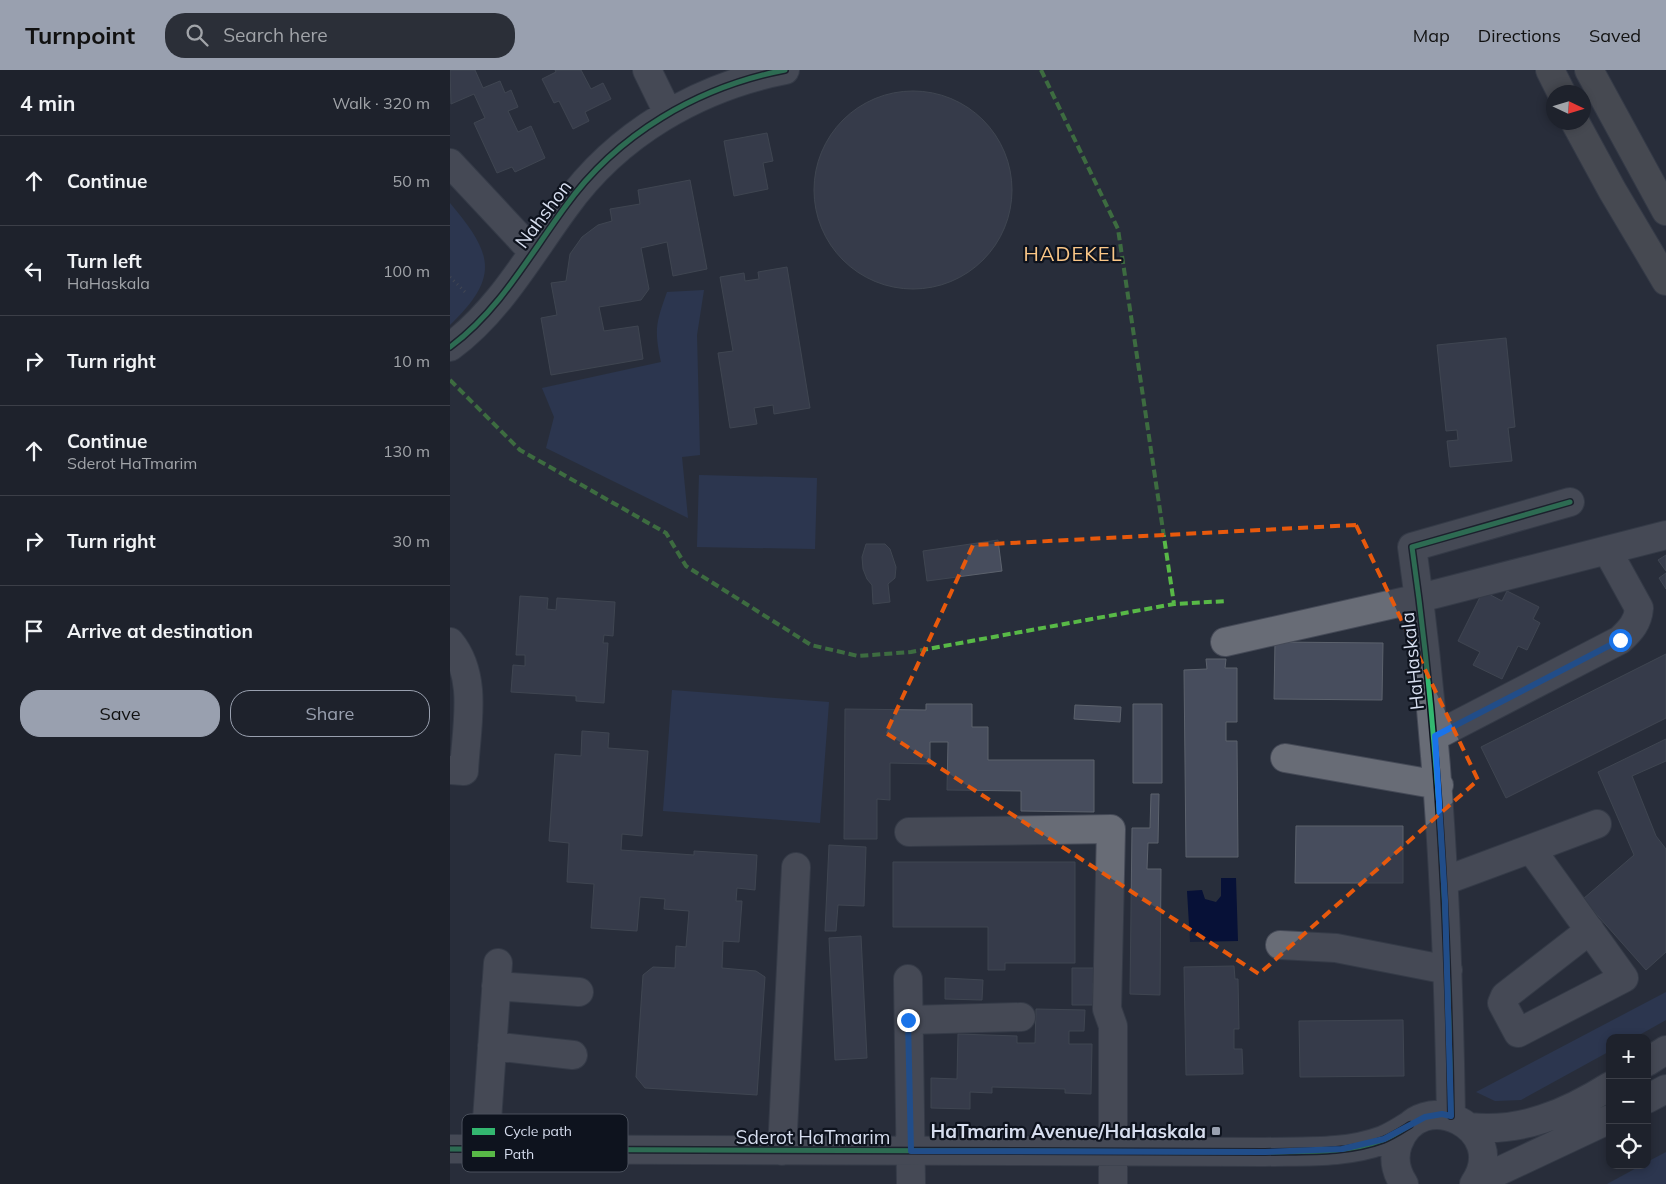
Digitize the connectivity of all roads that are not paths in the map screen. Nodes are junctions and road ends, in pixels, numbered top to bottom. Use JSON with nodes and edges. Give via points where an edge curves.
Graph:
{"nodes":[{"id":1,"x":647,"y":70,"type":"edge"},
{"id":2,"x":786,"y":70,"type":"edge"},
{"id":3,"x":1550,"y":70,"type":"edge"},
{"id":4,"x":1589,"y":70,"type":"edge"},
{"id":5,"x":1558,"y":85,"type":"edge"},
{"id":6,"x":668,"y":113,"type":"junction"},
{"id":7,"x":1579,"y":130,"type":"edge"},
{"id":8,"x":450,"y":163,"type":"edge"},
{"id":9,"x":1666,"y":211,"type":"edge"},
{"id":10,"x":533,"y":252,"type":"junction"},
{"id":11,"x":1666,"y":281,"type":"edge"},
{"id":12,"x":450,"y":347,"type":"edge"},
{"id":13,"x":1570,"y":502,"type":"dead end"},
{"id":14,"x":1666,"y":535,"type":"edge"},
{"id":15,"x":1608,"y":550,"type":"junction"},
{"id":16,"x":1420,"y":598,"type":"junction"},
{"id":17,"x":450,"y":642,"type":"edge"},
{"id":18,"x":1225,"y":642,"type":"dead end"},
{"id":19,"x":1435,"y":736,"type":"junction"},
{"id":20,"x":1285,"y":758,"type":"dead end"},
{"id":21,"x":450,"y":770,"type":"edge"},
{"id":22,"x":1439,"y":785,"type":"junction"},
{"id":23,"x":1596,"y":824,"type":"dead end"},
{"id":24,"x":910,"y":832,"type":"dead end"},
{"id":25,"x":1530,"y":849,"type":"junction"},
{"id":26,"x":796,"y":867,"type":"dead end"},
{"id":27,"x":1444,"y":881,"type":"junction"},
{"id":28,"x":1590,"y":930,"type":"dead end"},
{"id":29,"x":1280,"y":945,"type":"dead end"},
{"id":30,"x":1448,"y":970,"type":"junction"},
{"id":31,"x":908,"y":979,"type":"dead end"},
{"id":32,"x":579,"y":992,"type":"dead end"},
{"id":33,"x":1021,"y":1018,"type":"dead end"},
{"id":34,"x":908,"y":1020,"type":"junction"},
{"id":35,"x":492,"y":1046,"type":"junction"},
{"id":36,"x":1666,"y":1050,"type":"edge"},
{"id":37,"x":574,"y":1055,"type":"dead end"},
{"id":38,"x":1651,"y":1059,"type":"edge"},
{"id":39,"x":1606,"y":1088,"type":"edge"},
{"id":40,"x":1666,"y":1089,"type":"edge"},
{"id":41,"x":1651,"y":1097,"type":"edge"},
{"id":42,"x":487,"y":1114,"type":"edge"},
{"id":43,"x":1460,"y":1122,"type":"junction"},
{"id":44,"x":1606,"y":1122,"type":"edge"},
{"id":45,"x":1410,"y":1125,"type":"junction"},
{"id":46,"x":628,"y":1150,"type":"edge"},
{"id":47,"x":782,"y":1151,"type":"junction"},
{"id":48,"x":911,"y":1151,"type":"junction"},
{"id":49,"x":1114,"y":1152,"type":"junction"},
{"id":50,"x":1475,"y":1183,"type":"edge"},
{"id":51,"x":911,"y":1184,"type":"edge"},
{"id":52,"x":1113,"y":1184,"type":"edge"},
{"id":53,"x":1404,"y":1184,"type":"edge"}],
"edges":[{"from":1,"to":6,"type":"street"},
{"from":2,"to":6,"type":"street","name":"Nahshon","via":[[733,84]]},
{"from":3,"to":5,"type":"main road"},
{"from":4,"to":9,"type":"main road"},
{"from":6,"to":10,"type":"street","name":"Nahshon","via":[[639,132],[595,172],[566,205]]},
{"from":7,"to":11,"type":"main road"},
{"from":8,"to":10,"type":"street"},
{"from":10,"to":12,"type":"street","name":"Nahshon","via":[[484,319]]},
{"from":13,"to":16,"type":"street","name":"HaHaskala","via":[[1412,547]]},
{"from":14,"to":15,"type":"street"},
{"from":15,"to":16,"type":"street"},
{"from":15,"to":19,"type":"street","via":[[1640,608],[1633,628],[1620,640]]},
{"from":16,"to":18,"type":"street"},
{"from":16,"to":19,"type":"street","name":"HaHaskala"},
{"from":17,"to":21,"type":"street","via":[[466,668],[469,685],[464,771]]},
{"from":19,"to":22,"type":"street","name":"HaHaskala"},
{"from":20,"to":22,"type":"street"},
{"from":22,"to":27,"type":"street","name":"HaHaskala"},
{"from":23,"to":25,"type":"street"},
{"from":24,"to":49,"type":"street","via":[[1111,829],[1107,1009],[1113,1026]]},
{"from":25,"to":27,"type":"street"},
{"from":25,"to":28,"type":"street"},
{"from":26,"to":47,"type":"street"},
{"from":27,"to":30,"type":"street","name":"HaHaskala"},
{"from":29,"to":30,"type":"street","via":[[1336,948]]},
{"from":30,"to":43,"type":"street","name":"HaHaskala"},
{"from":31,"to":34,"type":"street"},
{"from":32,"to":35,"type":"street","via":[[497,975]]},
{"from":33,"to":34,"type":"street"},
{"from":34,"to":48,"type":"street"},
{"from":35,"to":37,"type":"street"},
{"from":35,"to":42,"type":"street"},
{"from":36,"to":38,"type":"street"},
{"from":39,"to":43,"type":"street","via":[[1563,1111],[1526,1124],[1490,1130]]},
{"from":40,"to":41,"type":"street"},
{"from":43,"to":45,"type":"street","name":"Sderot HaTmarim","via":[[1433,1115]]},
{"from":43,"to":50,"type":"street","via":[[1476,1137],[1482,1153],[1481,1170]]},
{"from":44,"to":50,"type":"street"},
{"from":45,"to":49,"type":"street","name":"Sderot HaTmarim","via":[[1384,1139],[1342,1149]]},
{"from":45,"to":53,"type":"street","via":[[1400,1138],[1395,1155]]},
{"from":46,"to":47,"type":"street","name":"Sderot HaTmarim"},
{"from":47,"to":48,"type":"street","name":"Sderot HaTmarim"},
{"from":48,"to":49,"type":"street","name":"Sderot HaTmarim"},
{"from":48,"to":51,"type":"street"},
{"from":49,"to":52,"type":"street"}]}
